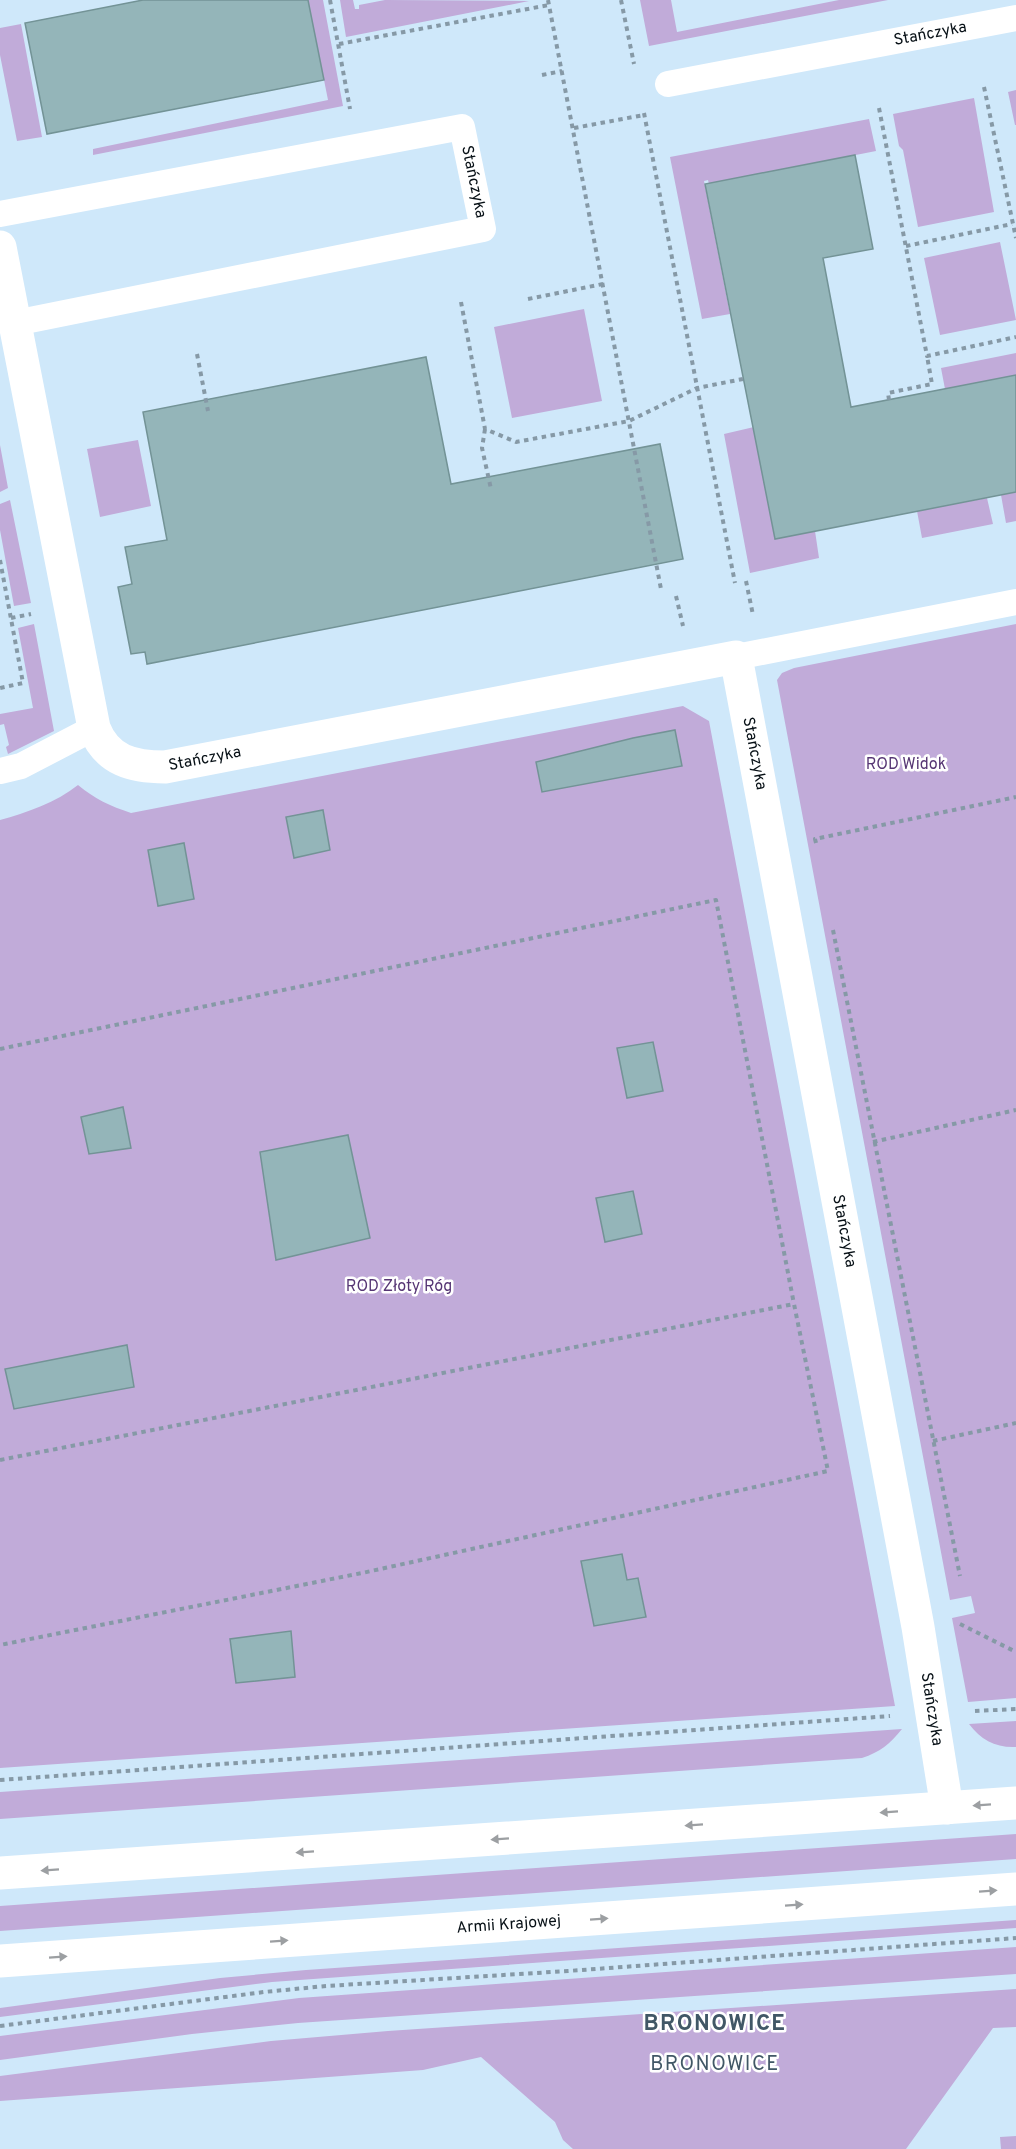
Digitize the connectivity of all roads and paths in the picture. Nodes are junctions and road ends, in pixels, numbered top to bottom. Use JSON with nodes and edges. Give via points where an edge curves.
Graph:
{"nodes":[{"id":1,"x":330,"y":0,"type":"edge"},
{"id":2,"x":621,"y":0,"type":"edge"},
{"id":3,"x":549,"y":2,"type":"edge"},
{"id":4,"x":1016,"y":18,"type":"edge"},
{"id":5,"x":339,"y":44,"type":"junction"},
{"id":6,"x":562,"y":71,"type":"junction"},
{"id":7,"x":636,"y":72,"type":"dead end"},
{"id":8,"x":542,"y":75,"type":"dead end"},
{"id":9,"x":668,"y":84,"type":"dead end"},
{"id":10,"x":984,"y":87,"type":"dead end"},
{"id":11,"x":642,"y":104,"type":"dead end"},
{"id":12,"x":879,"y":108,"type":"dead end"},
{"id":13,"x":350,"y":109,"type":"dead end"},
{"id":14,"x":644,"y":115,"type":"junction"},
{"id":15,"x":574,"y":128,"type":"junction"},
{"id":16,"x":0,"y":214,"type":"edge"},
{"id":17,"x":1012,"y":224,"type":"junction"},
{"id":18,"x":1016,"y":238,"type":"edge"},
{"id":19,"x":906,"y":246,"type":"junction"},
{"id":20,"x":0,"y":247,"type":"edge"},
{"id":21,"x":603,"y":284,"type":"junction"},
{"id":22,"x":528,"y":299,"type":"dead end"},
{"id":23,"x":461,"y":302,"type":"dead end"},
{"id":24,"x":15,"y":323,"type":"junction"},
{"id":25,"x":1016,"y":337,"type":"edge"},
{"id":26,"x":197,"y":354,"type":"dead end"},
{"id":27,"x":927,"y":356,"type":"junction"},
{"id":28,"x":743,"y":379,"type":"dead end"},
{"id":29,"x":697,"y":388,"type":"junction"},
{"id":30,"x":889,"y":400,"type":"dead end"},
{"id":31,"x":208,"y":411,"type":"dead end"},
{"id":32,"x":629,"y":420,"type":"junction"},
{"id":33,"x":485,"y":429,"type":"junction"},
{"id":34,"x":491,"y":489,"type":"dead end"},
{"id":35,"x":0,"y":560,"type":"edge"},
{"id":36,"x":746,"y":581,"type":"dead end"},
{"id":37,"x":735,"y":583,"type":"dead end"},
{"id":38,"x":661,"y":589,"type":"dead end"},
{"id":39,"x":676,"y":596,"type":"dead end"},
{"id":40,"x":1016,"y":602,"type":"edge"},
{"id":41,"x":39,"y":613,"type":"dead end"},
{"id":42,"x":11,"y":618,"type":"junction"},
{"id":43,"x":754,"y":621,"type":"dead end"},
{"id":44,"x":685,"y":635,"type":"dead end"},
{"id":45,"x":736,"y":657,"type":"junction"},
{"id":46,"x":0,"y":688,"type":"edge"},
{"id":47,"x":94,"y":728,"type":"junction"},
{"id":48,"x":0,"y":771,"type":"edge"},
{"id":49,"x":1016,"y":797,"type":"edge"},
{"id":50,"x":818,"y":851,"type":"dead end"},
{"id":51,"x":831,"y":920,"type":"dead end"},
{"id":52,"x":0,"y":1049,"type":"edge"},
{"id":53,"x":1016,"y":1110,"type":"edge"},
{"id":54,"x":875,"y":1141,"type":"junction"},
{"id":55,"x":794,"y":1304,"type":"junction"},
{"id":56,"x":1016,"y":1422,"type":"edge"},
{"id":57,"x":933,"y":1441,"type":"junction"},
{"id":58,"x":0,"y":1460,"type":"edge"},
{"id":59,"x":960,"y":1576,"type":"dead end"},
{"id":60,"x":955,"y":1621,"type":"dead end"},
{"id":61,"x":0,"y":1645,"type":"edge"},
{"id":62,"x":1016,"y":1652,"type":"edge"},
{"id":63,"x":1016,"y":1709,"type":"edge"},
{"id":64,"x":973,"y":1712,"type":"dead end"},
{"id":65,"x":891,"y":1716,"type":"dead end"},
{"id":66,"x":0,"y":1780,"type":"edge"},
{"id":67,"x":1016,"y":1803,"type":"edge"},
{"id":68,"x":947,"y":1808,"type":"junction"},
{"id":69,"x":0,"y":1873,"type":"edge"},
{"id":70,"x":1016,"y":1889,"type":"edge"},
{"id":71,"x":1016,"y":1938,"type":"edge"},
{"id":72,"x":0,"y":1961,"type":"edge"},
{"id":73,"x":0,"y":2026,"type":"edge"}],
"edges":[{"from":1,"to":5,"type":"path"},
{"from":2,"to":7,"type":"path"},
{"from":3,"to":5,"type":"path"},
{"from":3,"to":6,"type":"path"},
{"from":4,"to":9,"type":"lane","name":"Stańczyka"},
{"from":5,"to":13,"type":"path"},
{"from":6,"to":8,"type":"path"},
{"from":6,"to":15,"type":"path"},
{"from":10,"to":17,"type":"path"},
{"from":11,"to":14,"type":"path"},
{"from":12,"to":19,"type":"path"},
{"from":14,"to":15,"type":"path"},
{"from":14,"to":29,"type":"path"},
{"from":15,"to":21,"type":"path"},
{"from":16,"to":24,"type":"lane","name":"Stańczyka","via":[[462,127],[483,229]]},
{"from":17,"to":18,"type":"path"},
{"from":17,"to":19,"type":"path"},
{"from":19,"to":27,"type":"path"},
{"from":20,"to":24,"type":"street","name":"Stańczyka"},
{"from":21,"to":22,"type":"path"},
{"from":21,"to":32,"type":"path"},
{"from":23,"to":33,"type":"path"},
{"from":24,"to":47,"type":"street","name":"Stańczyka"},
{"from":25,"to":27,"type":"path"},
{"from":26,"to":31,"type":"path"},
{"from":27,"to":30,"type":"path","via":[[932,384],[888,393]]},
{"from":28,"to":29,"type":"path"},
{"from":29,"to":32,"type":"path"},
{"from":29,"to":37,"type":"path"},
{"from":32,"to":33,"type":"path","via":[[516,442]]},
{"from":32,"to":38,"type":"path"},
{"from":33,"to":34,"type":"path","via":[[482,448]]},
{"from":35,"to":42,"type":"path"},
{"from":36,"to":43,"type":"path"},
{"from":39,"to":44,"type":"path"},
{"from":40,"to":45,"type":"lane","name":"Stańczyka"},
{"from":41,"to":42,"type":"path"},
{"from":42,"to":46,"type":"path","via":[[23,683]]},
{"from":45,"to":47,"type":"street","name":"Stańczyka","via":[[165,767],[126,762],[106,748]]},
{"from":45,"to":68,"type":"street","name":"Stańczyka","via":[[916,1615]]},
{"from":47,"to":48,"type":"lane","via":[[21,766]]},
{"from":49,"to":50,"type":"path","via":[[815,839]]},
{"from":51,"to":54,"type":"path"},
{"from":52,"to":55,"type":"path","via":[[716,900]]},
{"from":53,"to":54,"type":"path"},
{"from":54,"to":57,"type":"path"},
{"from":55,"to":58,"type":"path"},
{"from":55,"to":61,"type":"path","via":[[828,1471],[362,1573]]},
{"from":56,"to":57,"type":"path"},
{"from":57,"to":59,"type":"path"},
{"from":60,"to":62,"type":"path"},
{"from":63,"to":64,"type":"path"},
{"from":65,"to":66,"type":"path"},
{"from":67,"to":68,"type":"street","one_way":true},
{"from":68,"to":69,"type":"street","one_way":true},
{"from":72,"to":70,"type":"street","name":"Armii Krajowej","one_way":true},
{"from":71,"to":73,"type":"path","via":[[285,1990]]}]}
